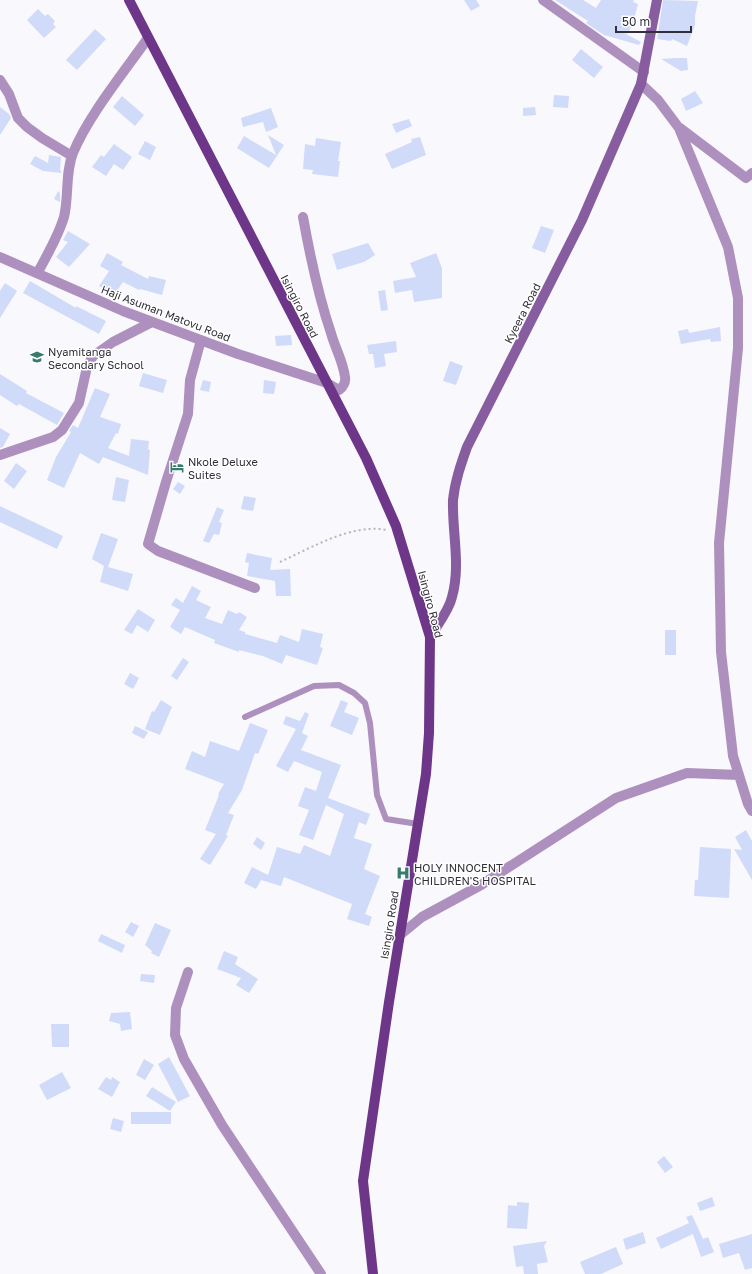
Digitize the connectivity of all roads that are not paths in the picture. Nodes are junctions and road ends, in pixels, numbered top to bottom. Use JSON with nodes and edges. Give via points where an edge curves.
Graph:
{"nodes":[{"id":1,"x":129,"y":0,"type":"edge"},
{"id":2,"x":543,"y":0,"type":"edge"},
{"id":3,"x":657,"y":0,"type":"edge"},
{"id":4,"x":148,"y":38,"type":"junction"},
{"id":5,"x":644,"y":72,"type":"junction"},
{"id":6,"x":0,"y":80,"type":"edge"},
{"id":7,"x":641,"y":84,"type":"junction"},
{"id":8,"x":679,"y":128,"type":"junction"},
{"id":9,"x":72,"y":156,"type":"junction"},
{"id":10,"x":750,"y":178,"type":"edge"},
{"id":11,"x":303,"y":217,"type":"dead end"},
{"id":12,"x":0,"y":257,"type":"edge"},
{"id":13,"x":38,"y":272,"type":"junction"},
{"id":14,"x":152,"y":322,"type":"junction"},
{"id":15,"x":201,"y":340,"type":"junction"},
{"id":16,"x":327,"y":383,"type":"junction"},
{"id":17,"x":0,"y":455,"type":"edge"},
{"id":18,"x":255,"y":588,"type":"dead end"},
{"id":19,"x":430,"y":637,"type":"junction"},
{"id":20,"x":245,"y":717,"type":"dead end"},
{"id":21,"x":739,"y":775,"type":"junction"},
{"id":22,"x":752,"y":811,"type":"edge"},
{"id":23,"x":418,"y":824,"type":"junction"},
{"id":24,"x":400,"y":935,"type":"junction"},
{"id":25,"x":188,"y":972,"type":"dead end"},
{"id":26,"x":321,"y":1274,"type":"edge"},
{"id":27,"x":373,"y":1274,"type":"edge"}],
"edges":[{"from":1,"to":4,"type":"main road","name":"Isingiro Road"},
{"from":2,"to":5,"type":"street"},
{"from":3,"to":5,"type":"main road","name":"Kyeera Road"},
{"from":4,"to":9,"type":"street","via":[[88,124]]},
{"from":4,"to":16,"type":"main road","name":"Isingiro Road"},
{"from":5,"to":7,"type":"main road","name":"Kyeera Road"},
{"from":6,"to":9,"type":"street","via":[[9,94],[18,118],[42,138]]},
{"from":7,"to":8,"type":"street","via":[[658,100]]},
{"from":7,"to":19,"type":"main road","name":"Kyeera Road","via":[[582,220],[467,447],[456,478],[453,501],[456,582],[452,599]]},
{"from":8,"to":10,"type":"street"},
{"from":8,"to":21,"type":"street","via":[[728,247],[738,298],[738,348],[720,543],[721,652],[733,756]]},
{"from":9,"to":13,"type":"street","via":[[64,216]]},
{"from":11,"to":16,"type":"street","name":"Haji Asuman Matovu Road","via":[[312,269],[346,379],[339,390]]},
{"from":12,"to":13,"type":"street","name":"Haji Asuman Matovu Road"},
{"from":13,"to":14,"type":"street","name":"Haji Asuman Matovu Road","via":[[124,312]]},
{"from":14,"to":15,"type":"street","name":"Haji Asuman Matovu Road"},
{"from":14,"to":17,"type":"street","via":[[113,342],[94,356],[87,367],[79,403],[62,430],[53,437]]},
{"from":15,"to":16,"type":"street","name":"Haji Asuman Matovu Road"},
{"from":15,"to":18,"type":"street","via":[[190,380],[188,414],[148,544],[158,552]]},
{"from":16,"to":19,"type":"main road","name":"Isingiro Road","via":[[366,458],[398,533]]},
{"from":19,"to":23,"type":"main road","name":"Isingiro Road","via":[[429,733]]},
{"from":20,"to":23,"type":"lane","via":[[314,686],[339,685],[354,693],[365,703],[370,723],[377,795],[386,819]]},
{"from":21,"to":22,"type":"street"},
{"from":21,"to":24,"type":"street","via":[[687,773],[616,798],[481,885],[422,917]]},
{"from":23,"to":24,"type":"main road","name":"Isingiro Road"},
{"from":24,"to":27,"type":"main road","name":"Isingiro Road","via":[[363,1181]]},
{"from":25,"to":26,"type":"street","via":[[176,1008],[175,1035],[184,1059],[222,1125]]}]}
